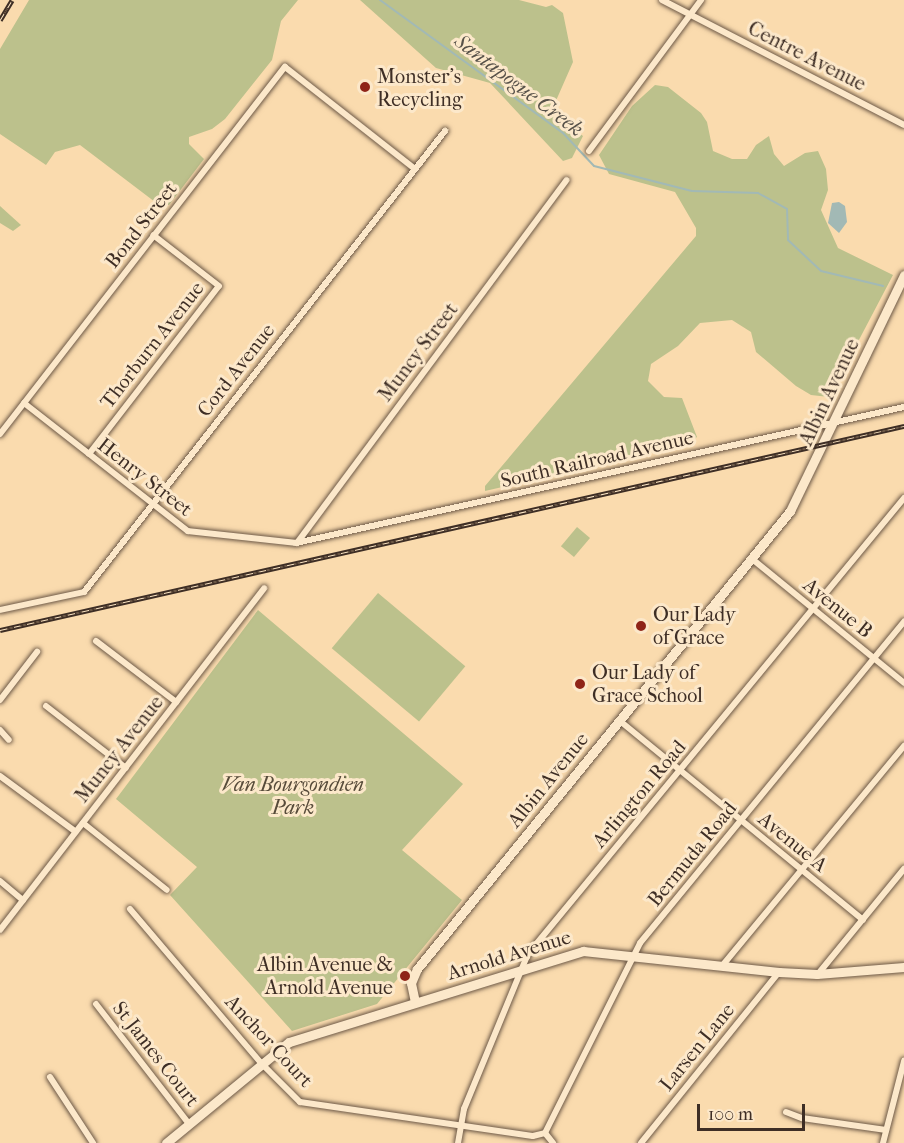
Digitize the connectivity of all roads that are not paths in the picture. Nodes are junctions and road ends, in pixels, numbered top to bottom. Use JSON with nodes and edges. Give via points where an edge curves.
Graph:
{"nodes":[{"id":1,"x":662,"y":0,"type":"edge"},
{"id":2,"x":701,"y":0,"type":"edge"},
{"id":3,"x":690,"y":15,"type":"junction"},
{"id":4,"x":904,"y":125,"type":"edge"},
{"id":5,"x":444,"y":131,"type":"dead end"},
{"id":6,"x":588,"y":151,"type":"dead end"},
{"id":7,"x":414,"y":168,"type":"junction"},
{"id":8,"x":567,"y":180,"type":"dead end"},
{"id":9,"x":153,"y":235,"type":"junction"},
{"id":10,"x":904,"y":275,"type":"edge"},
{"id":11,"x":24,"y":403,"type":"junction"},
{"id":12,"x":904,"y":407,"type":"edge"},
{"id":13,"x":834,"y":422,"type":"junction"},
{"id":14,"x":0,"y":434,"type":"edge"},
{"id":15,"x":89,"y":454,"type":"junction"},
{"id":16,"x":904,"y":498,"type":"edge"},
{"id":17,"x":152,"y":503,"type":"junction"},
{"id":18,"x":296,"y":543,"type":"junction"},
{"id":19,"x":751,"y":558,"type":"junction"},
{"id":20,"x":264,"y":588,"type":"dead end"},
{"id":21,"x":813,"y":608,"type":"junction"},
{"id":22,"x":0,"y":610,"type":"edge"},
{"id":23,"x":904,"y":622,"type":"edge"},
{"id":24,"x":96,"y":642,"type":"dead end"},
{"id":25,"x":37,"y":652,"type":"dead end"},
{"id":26,"x":874,"y":659,"type":"junction"},
{"id":27,"x":904,"y":683,"type":"edge"},
{"id":28,"x":0,"y":700,"type":"edge"},
{"id":29,"x":176,"y":702,"type":"junction"},
{"id":30,"x":46,"y":706,"type":"dead end"},
{"id":31,"x":620,"y":721,"type":"junction"},
{"id":32,"x":0,"y":730,"type":"edge"},
{"id":33,"x":9,"y":740,"type":"dead end"},
{"id":34,"x":904,"y":746,"type":"edge"},
{"id":35,"x":126,"y":768,"type":"junction"},
{"id":36,"x":680,"y":771,"type":"junction"},
{"id":37,"x":0,"y":776,"type":"edge"},
{"id":38,"x":741,"y":821,"type":"junction"},
{"id":39,"x":83,"y":823,"type":"junction"},
{"id":40,"x":76,"y":832,"type":"junction"},
{"id":41,"x":904,"y":869,"type":"edge"},
{"id":42,"x":802,"y":870,"type":"junction"},
{"id":43,"x":0,"y":881,"type":"edge"},
{"id":44,"x":167,"y":890,"type":"dead end"},
{"id":45,"x":23,"y":900,"type":"junction"},
{"id":46,"x":130,"y":909,"type":"dead end"},
{"id":47,"x":862,"y":920,"type":"junction"},
{"id":48,"x":0,"y":930,"type":"edge"},
{"id":49,"x":633,"y":956,"type":"junction"},
{"id":50,"x":723,"y":966,"type":"junction"},
{"id":51,"x":904,"y":967,"type":"edge"},
{"id":52,"x":522,"y":969,"type":"junction"},
{"id":53,"x":778,"y":972,"type":"junction"},
{"id":54,"x":818,"y":974,"type":"junction"},
{"id":55,"x":415,"y":1002,"type":"junction"},
{"id":56,"x":96,"y":1004,"type":"dead end"},
{"id":57,"x":904,"y":1061,"type":"edge"},
{"id":58,"x":261,"y":1062,"type":"junction"},
{"id":59,"x":50,"y":1077,"type":"dead end"},
{"id":60,"x":786,"y":1112,"type":"dead end"},
{"id":61,"x":189,"y":1125,"type":"junction"},
{"id":62,"x":460,"y":1127,"type":"junction"},
{"id":63,"x":886,"y":1130,"type":"junction"},
{"id":64,"x":545,"y":1133,"type":"junction"},
{"id":65,"x":93,"y":1143,"type":"edge"},
{"id":66,"x":166,"y":1143,"type":"edge"},
{"id":67,"x":458,"y":1143,"type":"edge"},
{"id":68,"x":553,"y":1143,"type":"edge"},
{"id":69,"x":641,"y":1143,"type":"edge"},
{"id":70,"x":883,"y":1143,"type":"edge"}],
"edges":[{"from":1,"to":3,"type":"street","name":"Centre Avenue"},
{"from":2,"to":3,"type":"street"},
{"from":3,"to":4,"type":"street","name":"Centre Avenue"},
{"from":3,"to":6,"type":"street"},
{"from":5,"to":7,"type":"street","name":"Cord Avenue"},
{"from":7,"to":9,"type":"street","name":"Bond Street","via":[[285,68]]},
{"from":7,"to":17,"type":"street","name":"Cord Avenue"},
{"from":8,"to":18,"type":"street","name":"Muncy Street"},
{"from":9,"to":11,"type":"street","name":"Bond Street"},
{"from":9,"to":15,"type":"street","name":"Thorburn Avenue","via":[[219,286]]},
{"from":10,"to":13,"type":"street","name":"Albin Avenue"},
{"from":11,"to":14,"type":"street","name":"Bond Street"},
{"from":11,"to":15,"type":"street","name":"Henry Street"},
{"from":12,"to":13,"type":"street","name":"South Railroad Avenue"},
{"from":13,"to":18,"type":"street","name":"South Railroad Avenue"},
{"from":13,"to":19,"type":"street","name":"Albin Avenue","via":[[790,511]]},
{"from":15,"to":17,"type":"street","name":"Henry Street"},
{"from":16,"to":21,"type":"street","name":"Arlington Road"},
{"from":17,"to":18,"type":"street","name":"Henry Street","via":[[188,531]]},
{"from":17,"to":22,"type":"street","name":"Cord Avenue","via":[[84,592]]},
{"from":19,"to":21,"type":"street","name":"Avenue B"},
{"from":19,"to":31,"type":"street","name":"Albin Avenue"},
{"from":20,"to":29,"type":"street","name":"Muncy Avenue"},
{"from":21,"to":26,"type":"street","name":"Avenue B"},
{"from":21,"to":36,"type":"street","name":"Arlington Road"},
{"from":23,"to":26,"type":"street","name":"Bermuda Road"},
{"from":24,"to":29,"type":"street"},
{"from":25,"to":28,"type":"street"},
{"from":26,"to":27,"type":"street","name":"Avenue B"},
{"from":26,"to":38,"type":"street","name":"Bermuda Road"},
{"from":29,"to":35,"type":"street","name":"Muncy Avenue"},
{"from":30,"to":35,"type":"street"},
{"from":31,"to":36,"type":"street","name":"Avenue A"},
{"from":31,"to":55,"type":"street","name":"Albin Avenue","via":[[417,969],[411,983]]},
{"from":32,"to":33,"type":"street"},
{"from":34,"to":42,"type":"street"},
{"from":35,"to":39,"type":"street","name":"Muncy Avenue"},
{"from":36,"to":38,"type":"street","name":"Avenue A"},
{"from":36,"to":52,"type":"street","name":"Arlington Road","via":[[528,954]]},
{"from":37,"to":40,"type":"street"},
{"from":38,"to":42,"type":"street","name":"Avenue A"},
{"from":38,"to":49,"type":"street","name":"Bermuda Road"},
{"from":39,"to":40,"type":"street","name":"Muncy Avenue"},
{"from":39,"to":44,"type":"street"},
{"from":40,"to":45,"type":"street","name":"Muncy Avenue"},
{"from":41,"to":47,"type":"street"},
{"from":42,"to":47,"type":"street","name":"Avenue A"},
{"from":42,"to":50,"type":"street"},
{"from":43,"to":45,"type":"street"},
{"from":45,"to":48,"type":"street","name":"Muncy Avenue"},
{"from":46,"to":58,"type":"street","name":"Anchor Court"},
{"from":47,"to":54,"type":"street"},
{"from":49,"to":50,"type":"street","name":"Arnold Avenue"},
{"from":49,"to":52,"type":"street","name":"Arnold Avenue","via":[[583,951]]},
{"from":49,"to":64,"type":"street","name":"Bermuda Road"},
{"from":50,"to":53,"type":"street","name":"Arnold Avenue"},
{"from":51,"to":54,"type":"street","name":"Arnold Avenue"},
{"from":52,"to":55,"type":"street","name":"Arnold Avenue"},
{"from":52,"to":62,"type":"street","name":"Arlington Road"},
{"from":53,"to":54,"type":"street","name":"Arnold Avenue"},
{"from":53,"to":69,"type":"street","name":"Larsen Lane"},
{"from":55,"to":58,"type":"street","name":"Arnold Avenue","via":[[294,1040]]},
{"from":56,"to":61,"type":"street","name":"St James Court"},
{"from":57,"to":63,"type":"street"},
{"from":58,"to":61,"type":"street","name":"Arnold Avenue"},
{"from":58,"to":62,"type":"street","name":"Anchor Court","via":[[300,1102]]},
{"from":59,"to":65,"type":"street"},
{"from":60,"to":63,"type":"street","via":[[802,1118]]},
{"from":61,"to":66,"type":"street","name":"Arnold Avenue"},
{"from":62,"to":64,"type":"street","name":"Anchor Court","via":[[533,1136]]},
{"from":62,"to":67,"type":"street","name":"Arlington Road"},
{"from":63,"to":70,"type":"street"},
{"from":64,"to":68,"type":"street"}]}
